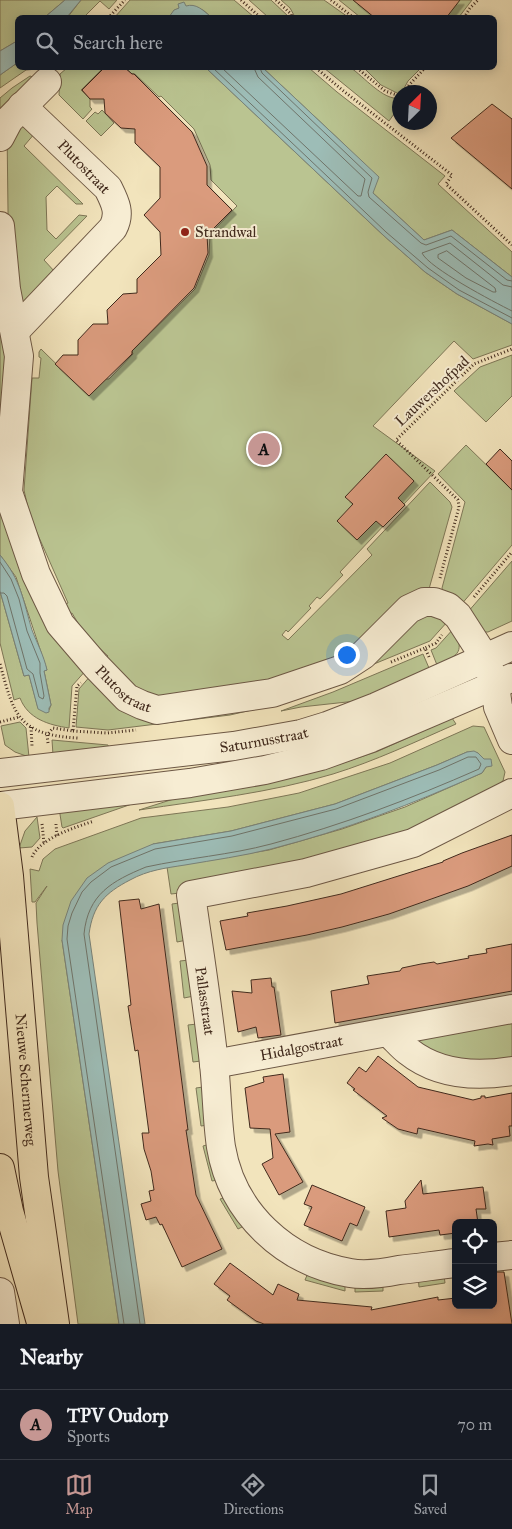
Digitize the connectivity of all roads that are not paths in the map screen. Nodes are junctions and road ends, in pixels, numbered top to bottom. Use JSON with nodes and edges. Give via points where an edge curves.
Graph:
{"nodes":[{"id":1,"x":46,"y":82,"type":"dead end"},
{"id":2,"x":22,"y":106,"type":"junction"},
{"id":3,"x":0,"y":137,"type":"edge"},
{"id":4,"x":0,"y":226,"type":"edge"},
{"id":5,"x":16,"y":331,"type":"junction"},
{"id":6,"x":512,"y":646,"type":"edge"},
{"id":7,"x":485,"y":658,"type":"junction"},
{"id":8,"x":504,"y":681,"type":"edge"},
{"id":9,"x":512,"y":740,"type":"edge"},
{"id":10,"x":0,"y":773,"type":"edge"},
{"id":11,"x":512,"y":794,"type":"edge"},
{"id":12,"x":0,"y":806,"type":"edge"},
{"id":13,"x":512,"y":1010,"type":"edge"},
{"id":14,"x":388,"y":1032,"type":"junction"},
{"id":15,"x":214,"y":1064,"type":"junction"},
{"id":16,"x":512,"y":1071,"type":"edge"},
{"id":17,"x":0,"y":1168,"type":"edge"},
{"id":18,"x":512,"y":1255,"type":"edge"},
{"id":19,"x":497,"y":1257,"type":"edge"},
{"id":20,"x":452,"y":1263,"type":"edge"},
{"id":21,"x":0,"y":1292,"type":"edge"},
{"id":22,"x":5,"y":1324,"type":"edge"},
{"id":23,"x":41,"y":1324,"type":"edge"},
{"id":24,"x":55,"y":1324,"type":"edge"}],
"edges":[{"from":1,"to":2,"type":"street"},
{"from":2,"to":3,"type":"street"},
{"from":2,"to":5,"type":"street","name":"Plutostraat","via":[[108,188],[116,204],[118,220]]},
{"from":4,"to":5,"type":"street","name":"Plutostraat","via":[[6,289]]},
{"from":5,"to":7,"type":"street","name":"Plutostraat","via":[[19,356],[8,492],[36,574],[60,624],[127,698],[157,710],[272,693],[340,670],[363,655],[409,609],[424,602],[448,607],[458,616]]},
{"from":6,"to":7,"type":"street","name":"Saturnusstraat"},
{"from":7,"to":8,"type":"street"},
{"from":7,"to":10,"type":"street","name":"Saturnusstraat","via":[[376,707],[301,734],[234,746]]},
{"from":8,"to":9,"type":"street","via":[[498,707]]},
{"from":8,"to":12,"type":"street","name":"Saturnusstraat","via":[[371,738],[321,756],[265,770],[190,783]]},
{"from":11,"to":15,"type":"street","name":"Pallasstraat","via":[[413,843],[306,873],[191,895]]},
{"from":12,"to":24,"type":"main road","name":"Nieuwe Schermerweg","via":[[9,876],[34,1177]]},
{"from":13,"to":14,"type":"street","name":"Hidalgostraat"},
{"from":14,"to":15,"type":"street","name":"Hidalgostraat"},
{"from":14,"to":16,"type":"street","via":[[407,1051],[449,1072],[469,1075]]},
{"from":15,"to":20,"type":"street","name":"Pallasstraat","via":[[221,1146],[231,1185],[249,1214],[278,1243],[329,1269],[352,1274],[375,1274]]},
{"from":17,"to":23,"type":"main road","via":[[8,1211]]},
{"from":18,"to":19,"type":"street"},
{"from":21,"to":22,"type":"street"}]}
